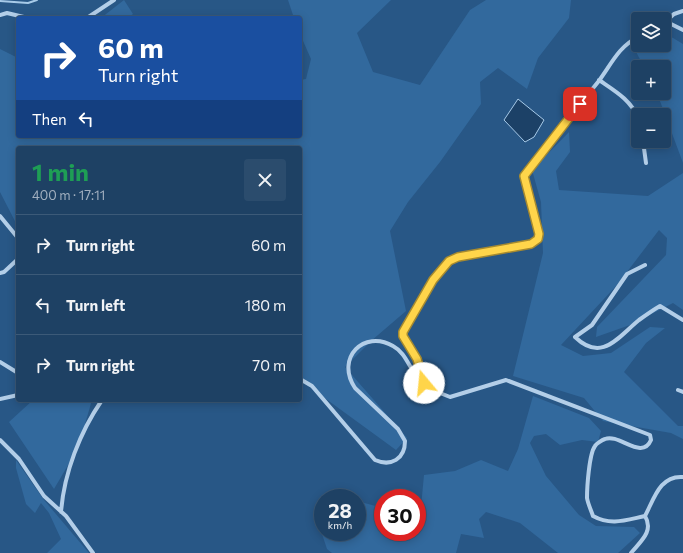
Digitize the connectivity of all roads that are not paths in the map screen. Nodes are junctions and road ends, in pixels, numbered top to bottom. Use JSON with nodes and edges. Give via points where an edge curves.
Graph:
{"nodes":[{"id":1,"x":114,"y":0,"type":"edge"},
{"id":2,"x":683,"y":11,"type":"edge"},
{"id":3,"x":0,"y":15,"type":"edge"},
{"id":4,"x":20,"y":16,"type":"edge"},
{"id":5,"x":90,"y":16,"type":"edge"},
{"id":6,"x":671,"y":17,"type":"edge"},
{"id":7,"x":671,"y":25,"type":"edge"},
{"id":8,"x":683,"y":30,"type":"edge"},
{"id":9,"x":631,"y":40,"type":"edge"},
{"id":10,"x":599,"y":80,"type":"junction"},
{"id":11,"x":634,"y":108,"type":"edge"},
{"id":12,"x":644,"y":148,"type":"edge"},
{"id":13,"x":646,"y":163,"type":"dead end"},
{"id":14,"x":0,"y":216,"type":"edge"},
{"id":15,"x":16,"y":236,"type":"edge"},
{"id":16,"x":16,"y":261,"type":"edge"},
{"id":17,"x":645,"y":265,"type":"dead end"},
{"id":18,"x":0,"y":273,"type":"edge"},
{"id":19,"x":683,"y":320,"type":"edge"},
{"id":20,"x":0,"y":362,"type":"edge"},
{"id":21,"x":16,"y":372,"type":"edge"},
{"id":22,"x":302,"y":380,"type":"edge"},
{"id":23,"x":424,"y":383,"type":"junction"},
{"id":24,"x":678,"y":390,"type":"dead end"},
{"id":25,"x":683,"y":392,"type":"edge"},
{"id":26,"x":16,"y":395,"type":"edge"},
{"id":27,"x":0,"y":399,"type":"edge"},
{"id":28,"x":101,"y":402,"type":"edge"},
{"id":29,"x":0,"y":440,"type":"edge"},
{"id":30,"x":683,"y":477,"type":"edge"},
{"id":31,"x":61,"y":512,"type":"junction"},
{"id":32,"x":645,"y":516,"type":"junction"},
{"id":33,"x":636,"y":547,"type":"junction"},
{"id":34,"x":93,"y":553,"type":"edge"},
{"id":35,"x":631,"y":553,"type":"edge"},
{"id":36,"x":635,"y":553,"type":"edge"}],
"edges":[{"from":1,"to":5,"type":"street"},
{"from":2,"to":6,"type":"street"},
{"from":3,"to":4,"type":"street","via":[[7,13]]},
{"from":7,"to":8,"type":"street"},
{"from":9,"to":10,"type":"street","via":[[615,55]]},
{"from":10,"to":11,"type":"street","via":[[624,97]]},
{"from":10,"to":23,"type":"street","via":[[524,176],[539,234],[538,239],[531,244],[458,257],[449,261],[433,280],[403,332],[417,359]]},
{"from":12,"to":13,"type":"street"},
{"from":14,"to":15,"type":"street"},
{"from":16,"to":18,"type":"street"},
{"from":17,"to":19,"type":"street","via":[[627,274],[592,325],[575,336],[584,344],[595,348],[608,346],[660,306]]},
{"from":20,"to":21,"type":"street"},
{"from":22,"to":23,"type":"street","via":[[312,386],[375,460],[385,462],[400,458],[404,453],[405,441],[398,429],[351,381],[348,373],[350,356],[359,346],[366,343],[376,341],[393,345],[401,351],[418,379]]},
{"from":23,"to":32,"type":"street","via":[[430,390],[450,397],[506,380],[647,433],[651,440],[645,447],[638,448],[616,439],[605,439],[595,447],[587,499],[593,516],[603,522]]},
{"from":24,"to":25,"type":"street"},
{"from":26,"to":27,"type":"street"},
{"from":28,"to":31,"type":"street","via":[[79,443],[62,496]]},
{"from":29,"to":31,"type":"street","via":[[19,459],[44,496]]},
{"from":30,"to":32,"type":"street","via":[[671,478],[662,483]]},
{"from":31,"to":34,"type":"street"},
{"from":32,"to":33,"type":"street","via":[[650,523],[648,531]]},
{"from":33,"to":35,"type":"street"},
{"from":33,"to":36,"type":"street"}]}
